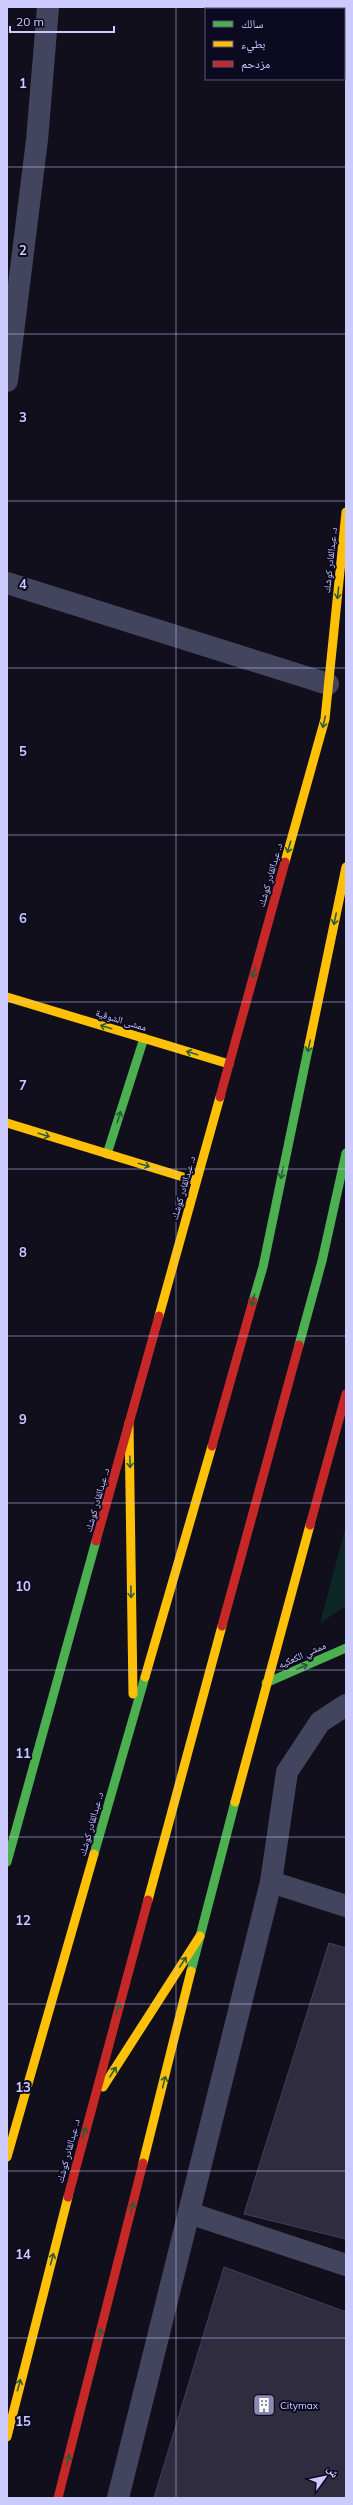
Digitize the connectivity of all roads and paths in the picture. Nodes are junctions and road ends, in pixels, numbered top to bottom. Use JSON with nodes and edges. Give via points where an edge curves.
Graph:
{"nodes":[{"id":1,"x":48,"y":7,"type":"edge"},
{"id":2,"x":7,"y":381,"type":"edge"},
{"id":3,"x":346,"y":512,"type":"edge"},
{"id":4,"x":7,"y":584,"type":"edge"},
{"id":5,"x":328,"y":684,"type":"junction"},
{"id":6,"x":346,"y":867,"type":"edge"},
{"id":7,"x":7,"y":997,"type":"edge"},
{"id":8,"x":144,"y":1038,"type":"junction"},
{"id":9,"x":229,"y":1064,"type":"junction"},
{"id":10,"x":7,"y":1123,"type":"edge"},
{"id":11,"x":346,"y":1153,"type":"edge"},
{"id":12,"x":107,"y":1154,"type":"junction"},
{"id":13,"x":196,"y":1181,"type":"junction"},
{"id":14,"x":346,"y":1394,"type":"edge"},
{"id":15,"x":129,"y":1424,"type":"junction"},
{"id":16,"x":346,"y":1648,"type":"edge"},
{"id":17,"x":266,"y":1683,"type":"junction"},
{"id":18,"x":346,"y":1705,"type":"edge"},
{"id":19,"x":133,"y":1719,"type":"junction"},
{"id":20,"x":7,"y":1862,"type":"edge"},
{"id":21,"x":271,"y":1882,"type":"junction"},
{"id":22,"x":346,"y":1906,"type":"edge"},
{"id":23,"x":200,"y":1936,"type":"junction"},
{"id":24,"x":92,"y":2104,"type":"junction"},
{"id":25,"x":7,"y":2157,"type":"edge"},
{"id":26,"x":188,"y":2213,"type":"junction"},
{"id":27,"x":346,"y":2265,"type":"edge"},
{"id":28,"x":14,"y":2406,"type":"junction"},
{"id":29,"x":7,"y":2421,"type":"edge"},
{"id":30,"x":7,"y":2437,"type":"edge"},
{"id":31,"x":58,"y":2498,"type":"edge"},
{"id":32,"x":118,"y":2498,"type":"edge"}],
"edges":[{"from":1,"to":2,"type":"street","via":[[37,140]]},
{"from":3,"to":5,"type":"main road","name":"د. عبدالقادر كوشك","one_way":true},
{"from":4,"to":5,"type":"street"},
{"from":5,"to":9,"type":"main road","name":"د. عبدالقادر كوشك","one_way":true,"via":[[325,719]]},
{"from":6,"to":19,"type":"main road","name":"د. عبدالقادر كوشك","one_way":true,"via":[[263,1267]]},
{"from":8,"to":7,"type":"main road","name":"ممشى الشوقية","one_way":true},
{"from":9,"to":8,"type":"main road","name":"ممشى الشوقية","one_way":true},
{"from":12,"to":8,"type":"main road","one_way":true},
{"from":9,"to":13,"type":"main road","name":"د. عبدالقادر كوشك"},
{"from":10,"to":12,"type":"main road","one_way":true},
{"from":24,"to":11,"type":"main road","name":"د. عبدالقادر كوشك","one_way":true,"via":[[322,1261]]},
{"from":12,"to":13,"type":"main road","one_way":true},
{"from":13,"to":15,"type":"main road","name":"د. عبدالقادر كوشك"},
{"from":14,"to":17,"type":"main road"},
{"from":15,"to":19,"type":"main road","one_way":true},
{"from":15,"to":20,"type":"main road","name":"د. عبدالقادر كوشك"},
{"from":17,"to":16,"type":"main road","name":"ممشي الكعكيه","one_way":true},
{"from":17,"to":23,"type":"main road"},
{"from":18,"to":21,"type":"street","via":[[320,1722],[287,1772]]},
{"from":19,"to":25,"type":"main road","name":"د. عبدالقادر كوشك"},
{"from":21,"to":22,"type":"street"},
{"from":21,"to":26,"type":"street"},
{"from":24,"to":23,"type":"main road","one_way":true},
{"from":31,"to":23,"type":"main road","one_way":true},
{"from":28,"to":24,"type":"main road","name":"د. عبدالقادر كوشك","one_way":true},
{"from":26,"to":27,"type":"street"},
{"from":26,"to":32,"type":"street"},
{"from":28,"to":29,"type":"main road"},
{"from":28,"to":30,"type":"main road","name":"د. عبدالقادر كوشك"}]}
